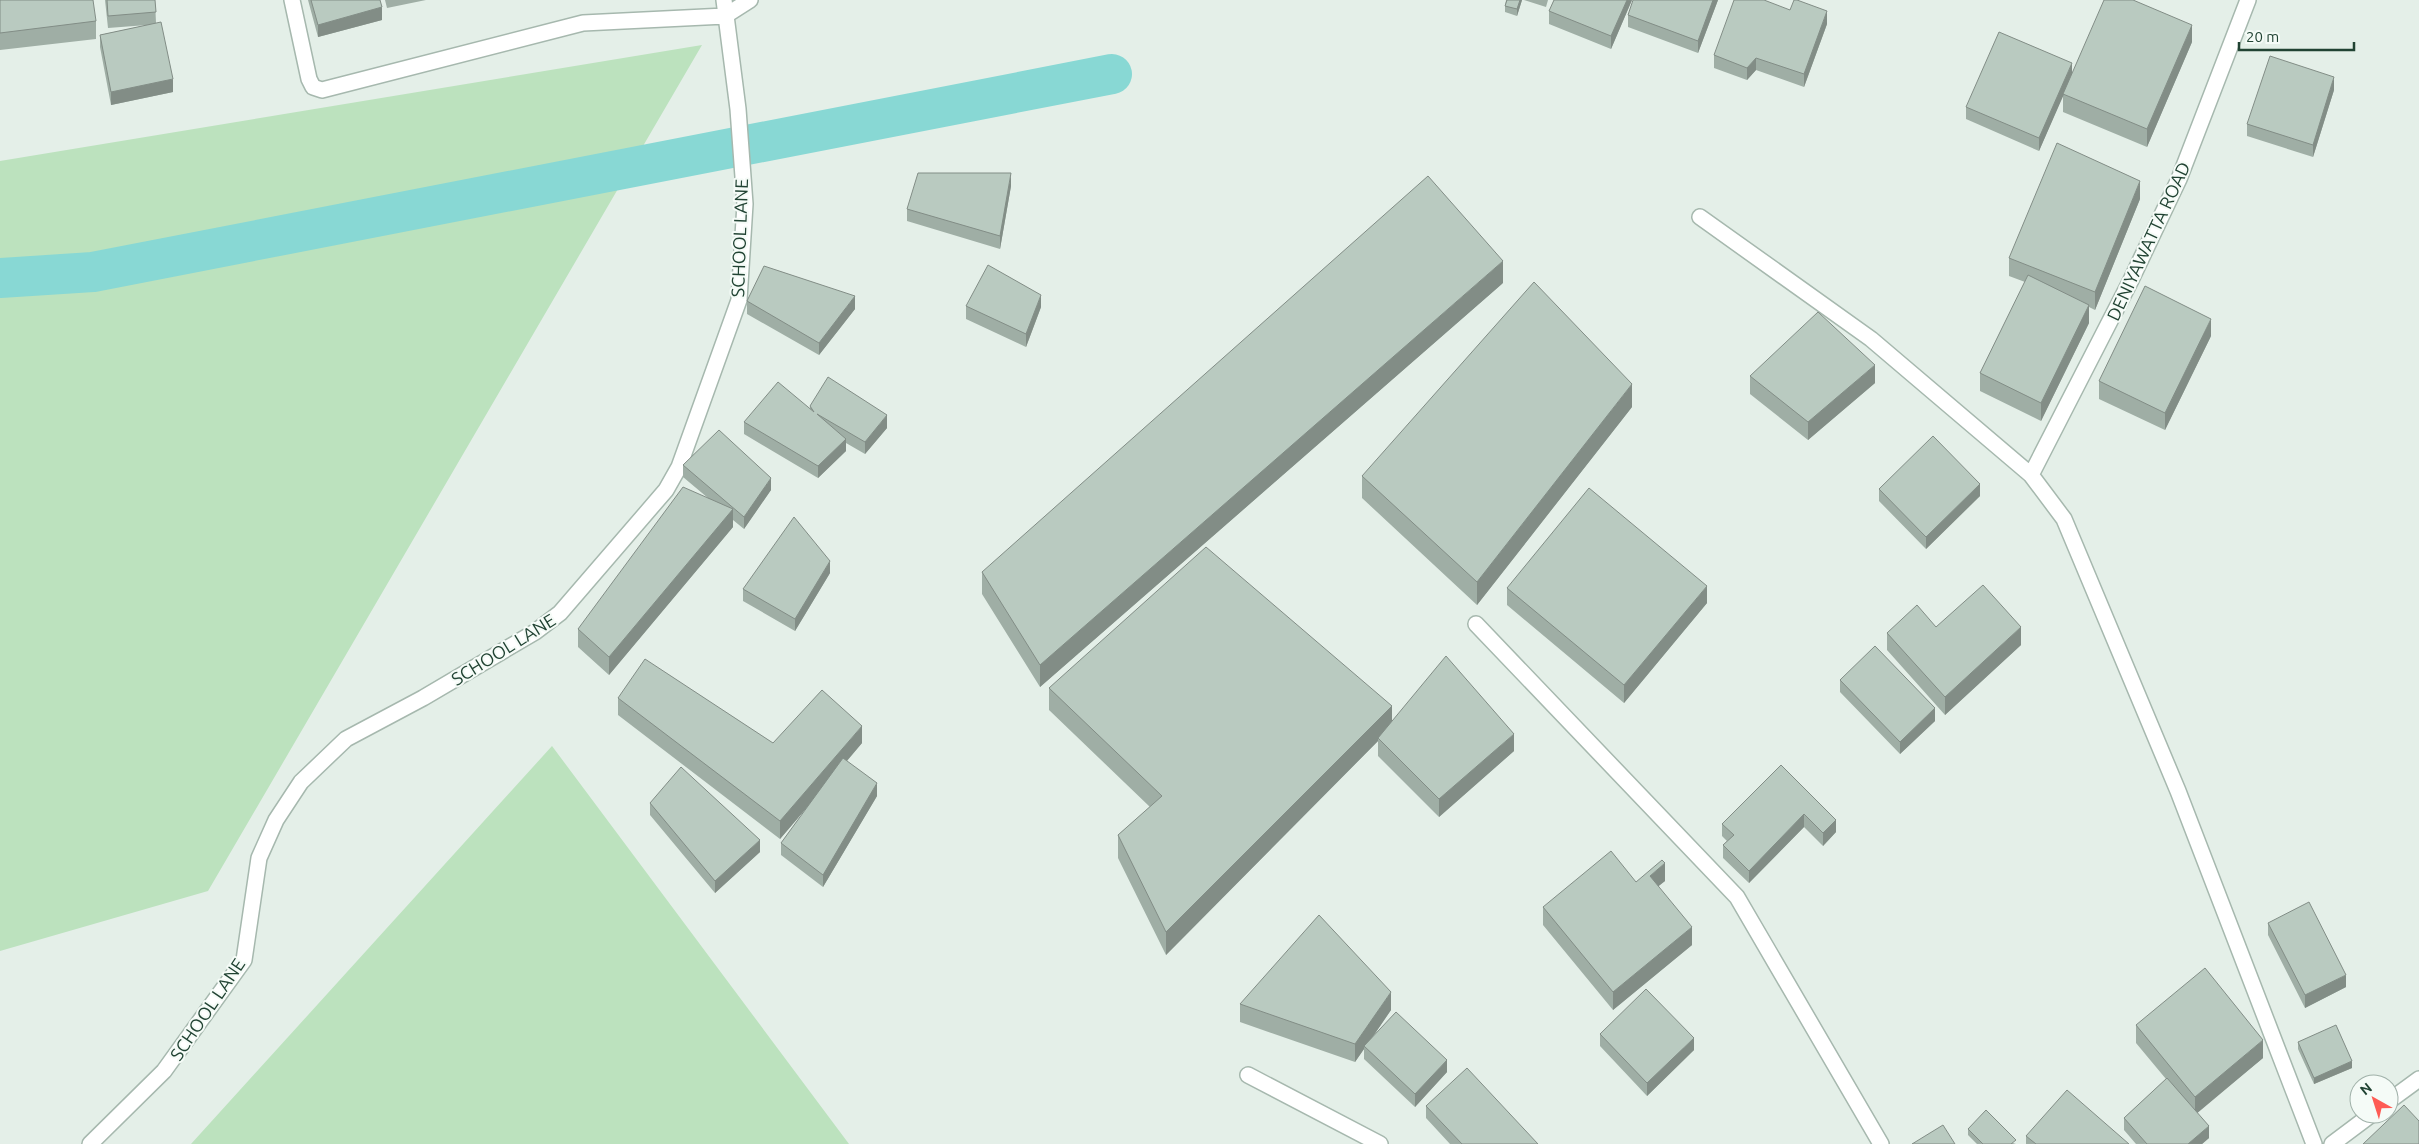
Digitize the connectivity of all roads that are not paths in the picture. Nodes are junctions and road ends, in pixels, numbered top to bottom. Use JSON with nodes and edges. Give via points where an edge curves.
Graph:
{"nodes":[{"id":1,"x":292,"y":0,"type":"edge"},
{"id":2,"x":724,"y":0,"type":"edge"},
{"id":3,"x":750,"y":0,"type":"edge"},
{"id":4,"x":2248,"y":0,"type":"edge"},
{"id":5,"x":725,"y":16,"type":"junction"},
{"id":6,"x":1700,"y":217,"type":"dead end"},
{"id":7,"x":2031,"y":475,"type":"junction"},
{"id":8,"x":1476,"y":624,"type":"dead end"},
{"id":9,"x":1248,"y":1075,"type":"dead end"},
{"id":10,"x":2419,"y":1079,"type":"edge"},
{"id":11,"x":2399,"y":1094,"type":"edge"},
{"id":12,"x":2359,"y":1124,"type":"edge"},
{"id":13,"x":90,"y":1144,"type":"edge"},
{"id":14,"x":1380,"y":1144,"type":"edge"},
{"id":15,"x":1881,"y":1144,"type":"edge"},
{"id":16,"x":2314,"y":1144,"type":"edge"},
{"id":17,"x":2332,"y":1144,"type":"edge"}],
"edges":[{"from":1,"to":5,"type":"street","via":[[309,79],[312,87],[322,90],[583,23]]},
{"from":2,"to":5,"type":"street","name":"SCHOOL LANE"},
{"from":3,"to":5,"type":"street"},
{"from":4,"to":7,"type":"street","name":"DENIYAWATTA ROAD","via":[[2179,179]]},
{"from":5,"to":13,"type":"street","name":"SCHOOL LANE","via":[[738,109],[744,204],[738,300],[679,468],[666,490],[560,613],[535,632],[346,739],[301,782],[276,820],[259,858],[244,960],[164,1071]]},
{"from":6,"to":7,"type":"street","via":[[1872,339]]},
{"from":7,"to":16,"type":"street","via":[[2068,528],[2178,791]]},
{"from":8,"to":15,"type":"street","via":[[1737,897]]},
{"from":9,"to":14,"type":"street"},
{"from":10,"to":11,"type":"street"},
{"from":12,"to":17,"type":"street"}]}
